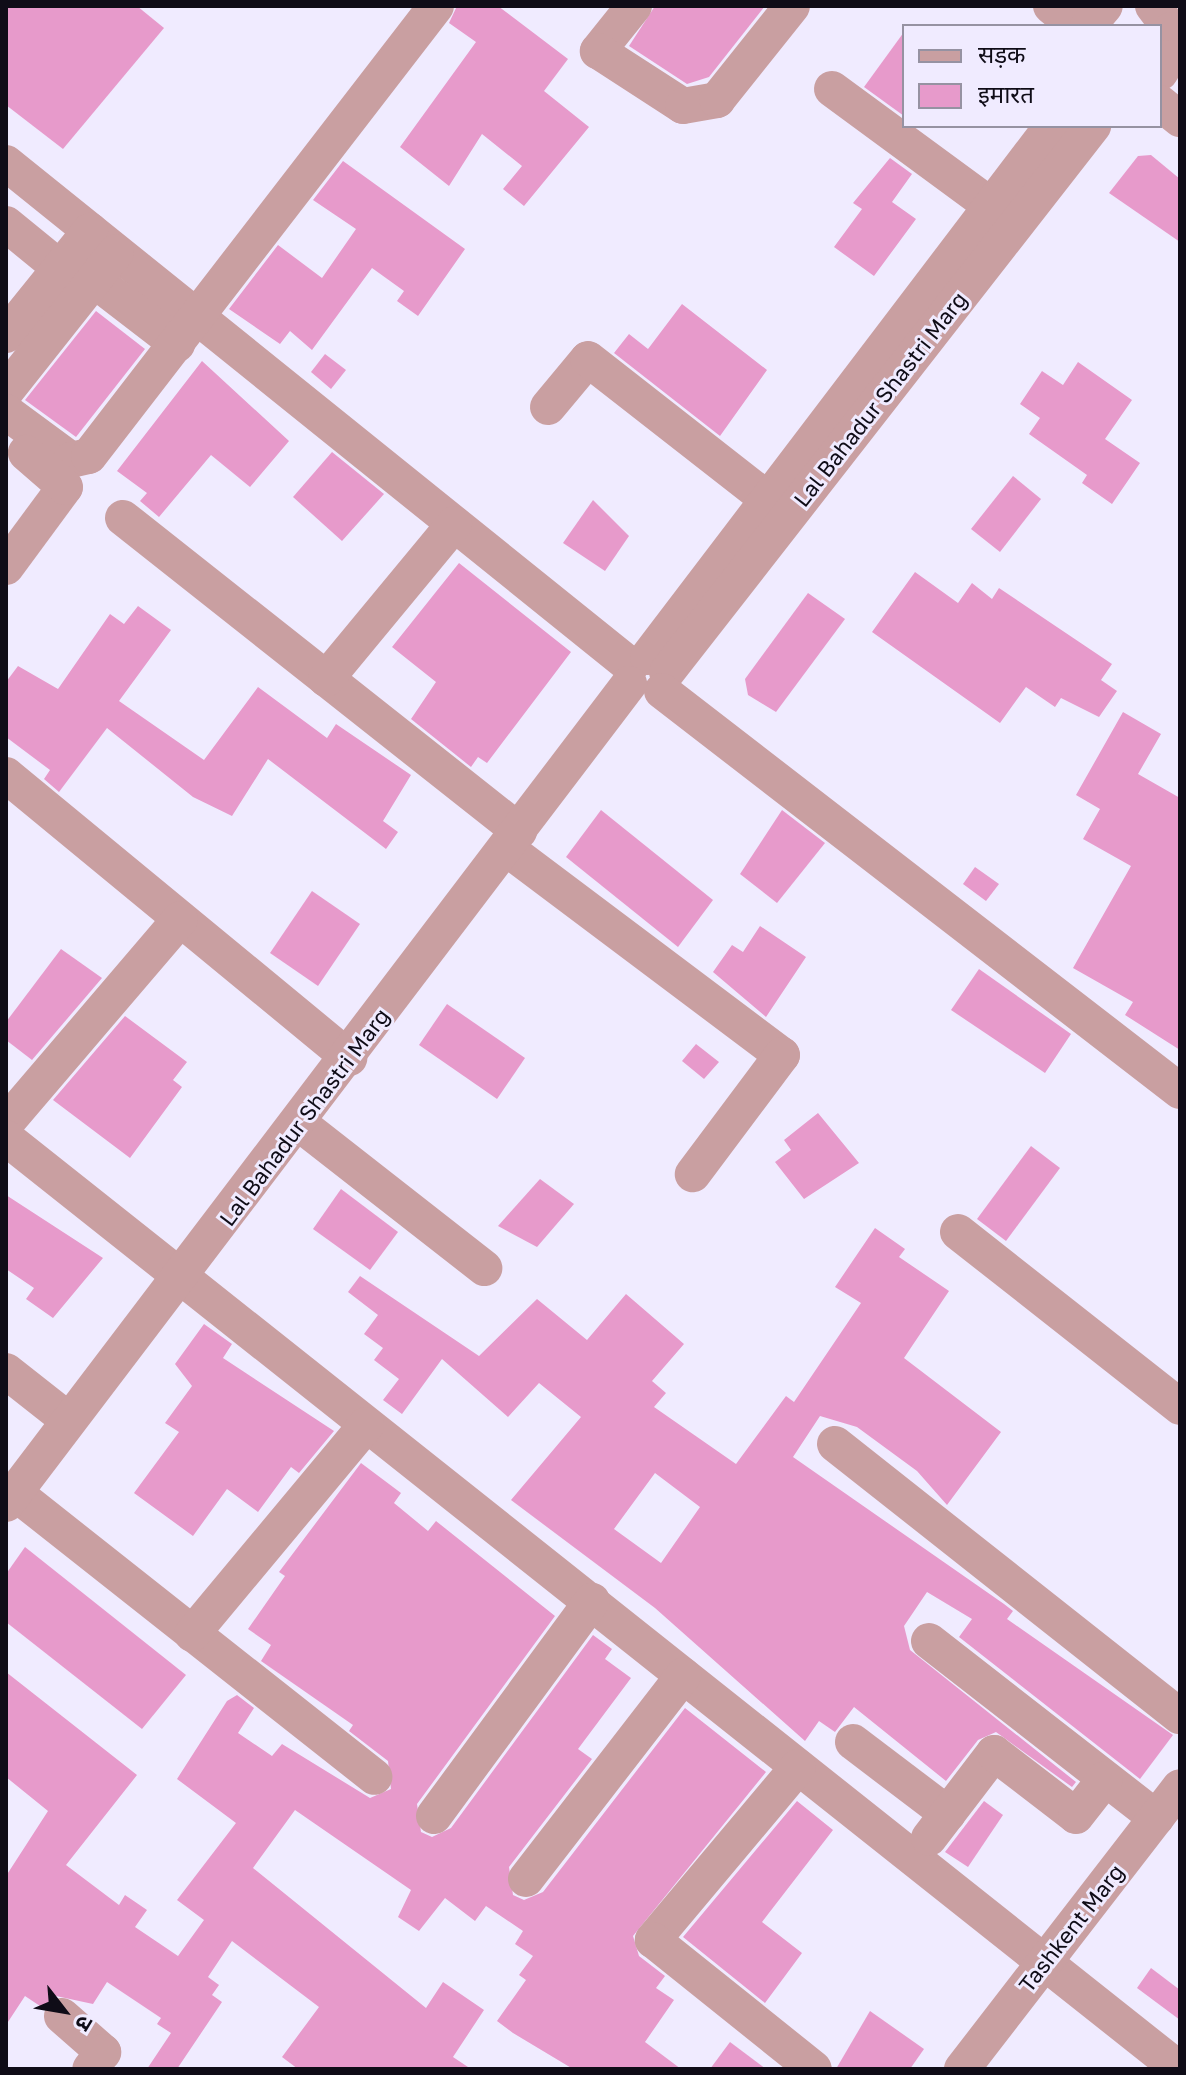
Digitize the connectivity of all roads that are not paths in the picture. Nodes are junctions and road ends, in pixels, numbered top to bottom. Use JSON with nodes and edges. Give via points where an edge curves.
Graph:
{"nodes":[{"id":1,"x":436,"y":6,"type":"edge"},
{"id":2,"x":634,"y":6,"type":"edge"},
{"id":3,"x":792,"y":6,"type":"edge"},
{"id":4,"x":1051,"y":6,"type":"edge"},
{"id":5,"x":1105,"y":6,"type":"edge"},
{"id":6,"x":1167,"y":12,"type":"edge"},
{"id":7,"x":1074,"y":24,"type":"edge"},
{"id":8,"x":1090,"y":24,"type":"edge"},
{"id":9,"x":1170,"y":66,"type":"edge"},
{"id":10,"x":832,"y":89,"type":"dead end"},
{"id":11,"x":1162,"y":105,"type":"edge"},
{"id":12,"x":1180,"y":119,"type":"edge"},
{"id":13,"x":1050,"y":128,"type":"edge"},
{"id":14,"x":1091,"y":128,"type":"edge"},
{"id":15,"x":6,"y":163,"type":"edge"},
{"id":16,"x":991,"y":206,"type":"junction"},
{"id":17,"x":6,"y":224,"type":"edge"},
{"id":18,"x":103,"y":242,"type":"junction"},
{"id":19,"x":60,"y":268,"type":"junction"},
{"id":20,"x":94,"y":280,"type":"junction"},
{"id":21,"x":147,"y":299,"type":"junction"},
{"id":22,"x":188,"y":332,"type":"junction"},
{"id":23,"x":6,"y":335,"type":"edge"},
{"id":24,"x":6,"y":391,"type":"edge"},
{"id":25,"x":548,"y":407,"type":"dead end"},
{"id":26,"x":6,"y":412,"type":"edge"},
{"id":27,"x":6,"y":438,"type":"edge"},
{"id":28,"x":766,"y":498,"type":"junction"},
{"id":29,"x":123,"y":518,"type":"dead end"},
{"id":30,"x":454,"y":524,"type":"junction"},
{"id":31,"x":6,"y":567,"type":"edge"},
{"id":32,"x":647,"y":678,"type":"junction"},
{"id":33,"x":326,"y":679,"type":"junction"},
{"id":34,"x":6,"y":775,"type":"edge"},
{"id":35,"x":512,"y":839,"type":"junction"},
{"id":36,"x":180,"y":919,"type":"junction"},
{"id":37,"x":349,"y":1058,"type":"junction"},
{"id":38,"x":1180,"y":1091,"type":"edge"},
{"id":39,"x":6,"y":1123,"type":"edge"},
{"id":40,"x":300,"y":1124,"type":"junction"},
{"id":41,"x":6,"y":1138,"type":"edge"},
{"id":42,"x":693,"y":1174,"type":"dead end"},
{"id":43,"x":958,"y":1232,"type":"dead end"},
{"id":44,"x":484,"y":1268,"type":"dead end"},
{"id":45,"x":183,"y":1279,"type":"junction"},
{"id":46,"x":6,"y":1371,"type":"edge"},
{"id":47,"x":1180,"y":1407,"type":"edge"},
{"id":48,"x":67,"y":1419,"type":"junction"},
{"id":49,"x":366,"y":1425,"type":"junction"},
{"id":50,"x":835,"y":1444,"type":"dead end"},
{"id":51,"x":11,"y":1498,"type":"edge"},
{"id":52,"x":592,"y":1601,"type":"junction"},
{"id":53,"x":192,"y":1634,"type":"junction"},
{"id":54,"x":929,"y":1641,"type":"dead end"},
{"id":55,"x":683,"y":1676,"type":"junction"},
{"id":56,"x":1023,"y":1715,"type":"junction"},
{"id":57,"x":1180,"y":1716,"type":"edge"},
{"id":58,"x":853,"y":1742,"type":"dead end"},
{"id":59,"x":994,"y":1753,"type":"junction"},
{"id":60,"x":798,"y":1767,"type":"junction"},
{"id":61,"x":374,"y":1777,"type":"dead end"},
{"id":62,"x":1105,"y":1779,"type":"junction"},
{"id":63,"x":1180,"y":1787,"type":"edge"},
{"id":64,"x":434,"y":1816,"type":"dead end"},
{"id":65,"x":1168,"y":1824,"type":"edge"},
{"id":66,"x":526,"y":1879,"type":"dead end"},
{"id":67,"x":1054,"y":1969,"type":"junction"},
{"id":68,"x":62,"y":2016,"type":"dead end"},
{"id":69,"x":90,"y":2069,"type":"edge"},
{"id":70,"x":814,"y":2069,"type":"edge"},
{"id":71,"x":962,"y":2069,"type":"edge"},
{"id":72,"x":989,"y":2069,"type":"edge"},
{"id":73,"x":1179,"y":2069,"type":"edge"}],
"edges":[{"from":1,"to":22,"type":"street"},
{"from":2,"to":3,"type":"street","via":[[598,51],[683,106],[717,100]]},
{"from":4,"to":7,"type":"street"},
{"from":5,"to":8,"type":"street"},
{"from":6,"to":9,"type":"street"},
{"from":10,"to":16,"type":"street"},
{"from":11,"to":12,"type":"street"},
{"from":13,"to":16,"type":"street","name":"Lal Bahadur Shastri Marg"},
{"from":14,"to":32,"type":"street","name":"Lal Bahadur Shastri Marg"},
{"from":15,"to":18,"type":"street"},
{"from":16,"to":28,"type":"street","name":"Lal Bahadur Shastri Marg"},
{"from":17,"to":19,"type":"street"},
{"from":18,"to":19,"type":"street"},
{"from":18,"to":20,"type":"street"},
{"from":18,"to":21,"type":"street"},
{"from":19,"to":23,"type":"street"},
{"from":20,"to":21,"type":"street"},
{"from":20,"to":24,"type":"street"},
{"from":21,"to":22,"type":"street"},
{"from":22,"to":26,"type":"street","via":[[78,463]]},
{"from":22,"to":30,"type":"street"},
{"from":25,"to":28,"type":"street","via":[[588,359]]},
{"from":27,"to":31,"type":"street","via":[[65,487]]},
{"from":28,"to":32,"type":"street","name":"Lal Bahadur Shastri Marg"},
{"from":29,"to":33,"type":"street"},
{"from":30,"to":32,"type":"street"},
{"from":30,"to":33,"type":"street"},
{"from":32,"to":35,"type":"street","name":"Lal Bahadur Shastri Marg"},
{"from":32,"to":38,"type":"street"},
{"from":33,"to":35,"type":"street"},
{"from":34,"to":36,"type":"street"},
{"from":35,"to":37,"type":"street","name":"Lal Bahadur Shastri Marg"},
{"from":35,"to":42,"type":"street","via":[[782,1055]]},
{"from":36,"to":37,"type":"street"},
{"from":36,"to":39,"type":"street"},
{"from":37,"to":40,"type":"street","name":"Lal Bahadur Shastri Marg"},
{"from":40,"to":44,"type":"street"},
{"from":40,"to":45,"type":"street","name":"Lal Bahadur Shastri Marg"},
{"from":41,"to":45,"type":"street"},
{"from":43,"to":47,"type":"street"},
{"from":45,"to":48,"type":"street","name":"Lal Bahadur Shastri Marg"},
{"from":45,"to":49,"type":"street"},
{"from":46,"to":48,"type":"street"},
{"from":48,"to":51,"type":"street","name":"Lal Bahadur Shastri Marg"},
{"from":49,"to":52,"type":"street"},
{"from":49,"to":53,"type":"street"},
{"from":50,"to":57,"type":"street"},
{"from":51,"to":53,"type":"street"},
{"from":52,"to":55,"type":"street"},
{"from":52,"to":64,"type":"street"},
{"from":53,"to":61,"type":"street"},
{"from":54,"to":56,"type":"street"},
{"from":55,"to":60,"type":"street"},
{"from":55,"to":66,"type":"street"},
{"from":56,"to":59,"type":"street"},
{"from":56,"to":62,"type":"street"},
{"from":58,"to":59,"type":"street","via":[[938,1826]]},
{"from":59,"to":62,"type":"street","via":[[1076,1816]]},
{"from":60,"to":67,"type":"street"},
{"from":60,"to":70,"type":"street","via":[[653,1940]]},
{"from":62,"to":65,"type":"street"},
{"from":63,"to":65,"type":"street","name":"Tashkent Marg"},
{"from":65,"to":67,"type":"street","name":"Tashkent Marg"},
{"from":67,"to":71,"type":"street","name":"Tashkent Marg"},
{"from":67,"to":72,"type":"street","name":"Tashkent Marg"},
{"from":67,"to":73,"type":"street"},
{"from":68,"to":69,"type":"street","via":[[103,2052]]}]}
